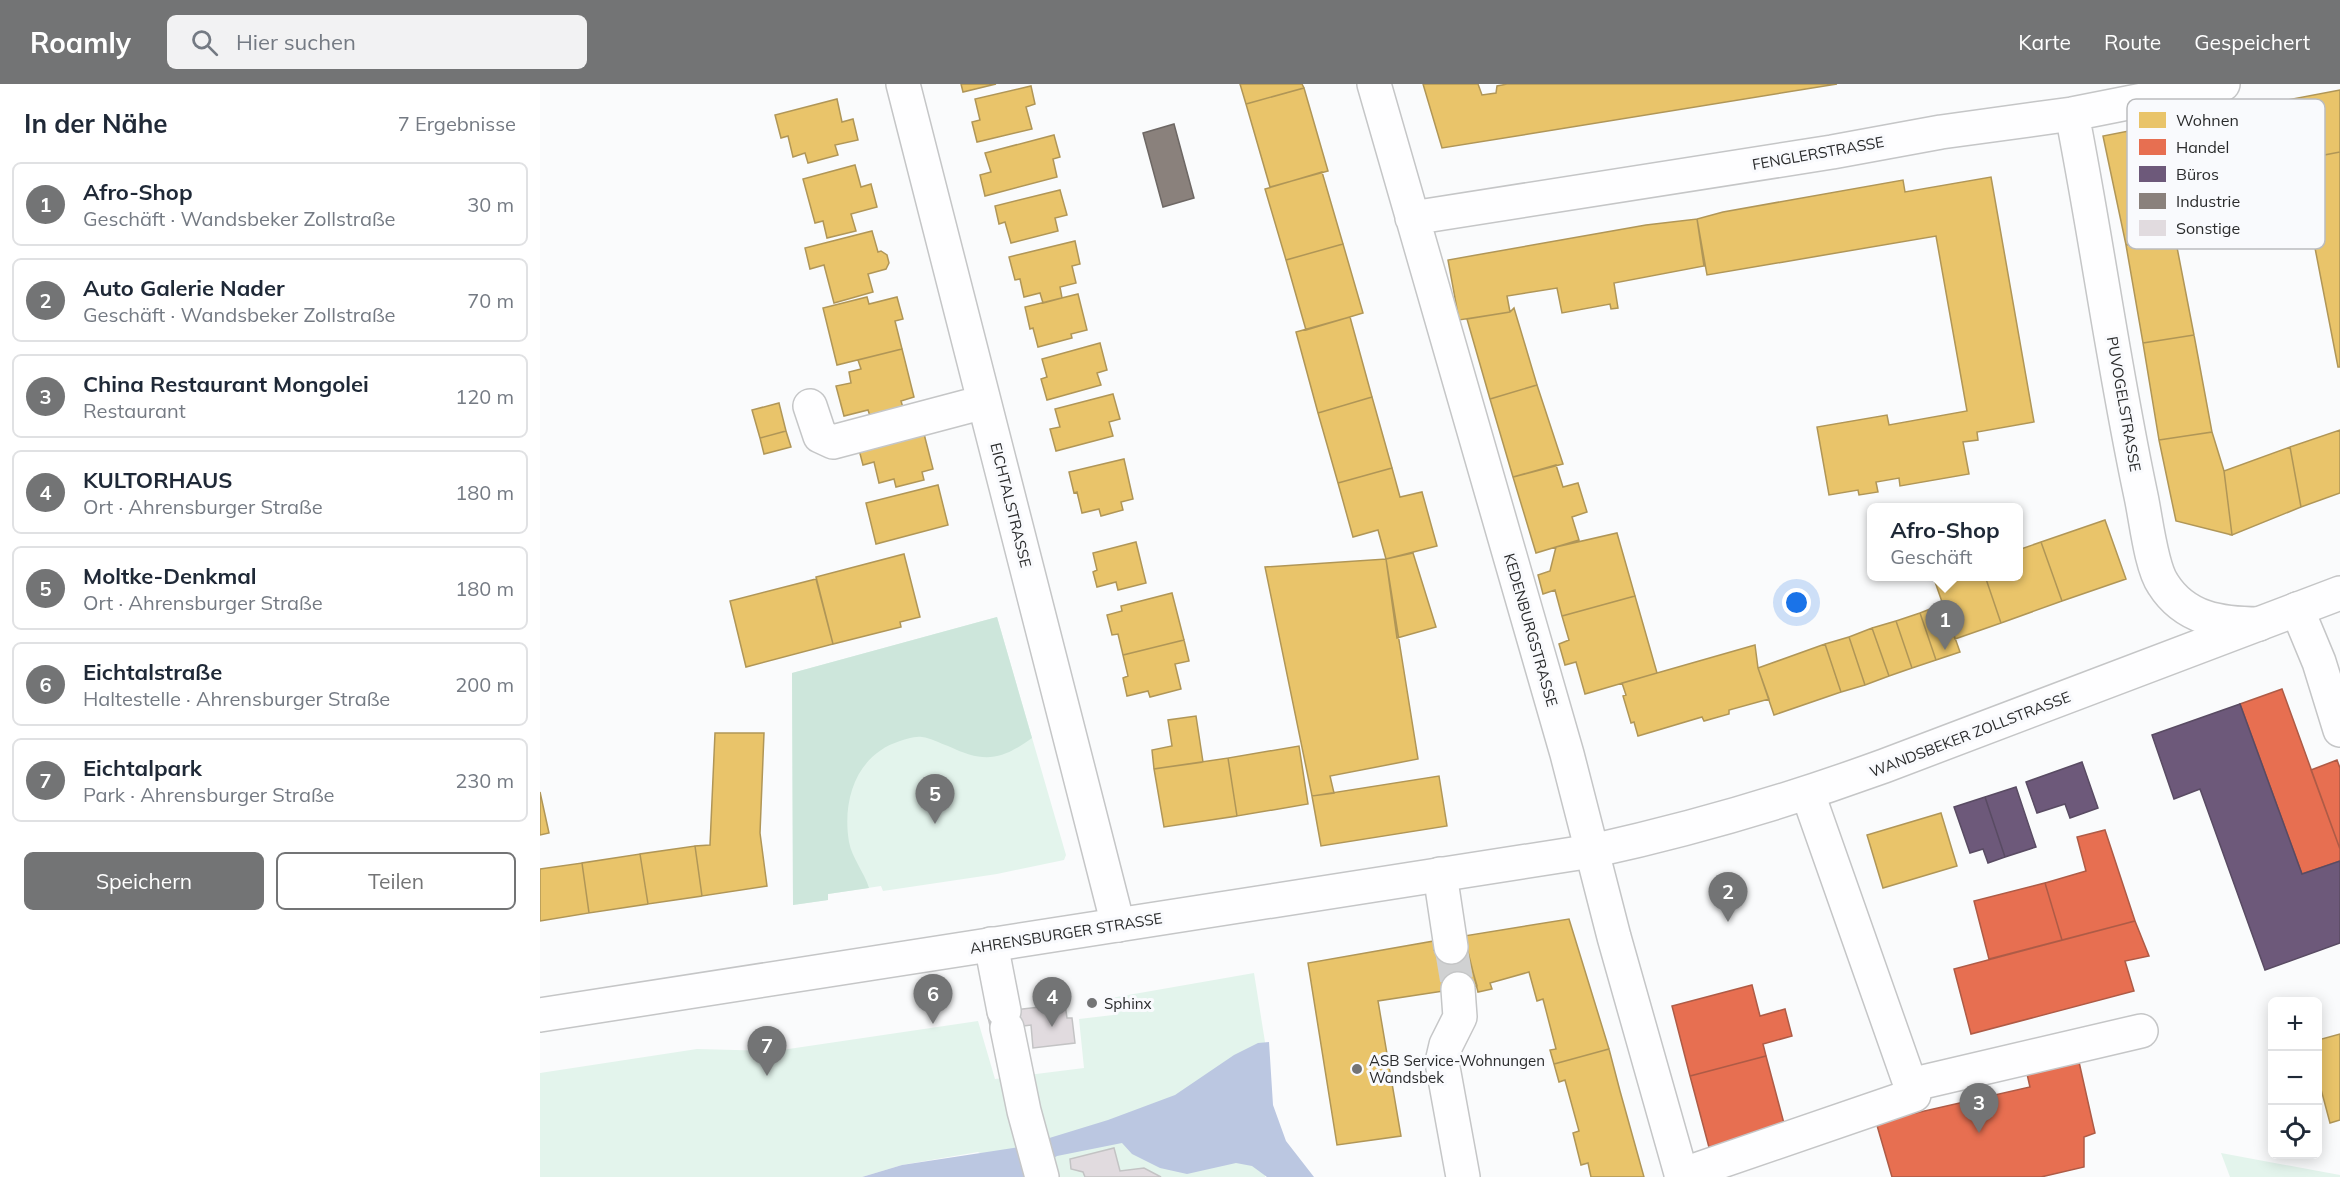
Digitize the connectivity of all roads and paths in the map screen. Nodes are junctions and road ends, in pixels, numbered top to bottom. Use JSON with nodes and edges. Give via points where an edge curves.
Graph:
{"nodes":[{"id":1,"x":903,"y":84,"type":"edge"},
{"id":2,"x":1374,"y":84,"type":"edge"},
{"id":3,"x":2223,"y":84,"type":"edge"},
{"id":4,"x":2148,"y":99,"type":"edge"},
{"id":5,"x":2127,"y":103,"type":"edge"},
{"id":6,"x":2072,"y":114,"type":"junction"},
{"id":7,"x":1412,"y":218,"type":"junction"},
{"id":8,"x":984,"y":402,"type":"junction"},
{"id":9,"x":810,"y":406,"type":"dead end"},
{"id":10,"x":2340,"y":593,"type":"edge"},
{"id":11,"x":2297,"y":609,"type":"junction"},
{"id":12,"x":2259,"y":624,"type":"junction"},
{"id":13,"x":2340,"y":730,"type":"edge"},
{"id":14,"x":1808,"y":794,"type":"junction"},
{"id":15,"x":1592,"y":851,"type":"junction"},
{"id":16,"x":1440,"y":874,"type":"junction"},
{"id":17,"x":1118,"y":925,"type":"junction"},
{"id":18,"x":991,"y":944,"type":"junction"},
{"id":19,"x":1451,"y":947,"type":"tunnel mouth"},
{"id":20,"x":1458,"y":988,"type":"tunnel mouth"},
{"id":21,"x":540,"y":1015,"type":"edge"},
{"id":22,"x":2141,"y":1031,"type":"dead end"},
{"id":23,"x":1910,"y":1085,"type":"junction"},
{"id":24,"x":1682,"y":1176,"type":"edge"},
{"id":25,"x":1042,"y":1177,"type":"edge"},
{"id":26,"x":1463,"y":1177,"type":"edge"}],
"edges":[{"from":1,"to":8,"type":"street","name":"EICHTALSTRASSE"},
{"from":2,"to":7,"type":"street","name":"KEDENBURGSTRASSE"},
{"from":3,"to":4,"type":"street","name":"FENGLERSTRASSE"},
{"from":5,"to":6,"type":"street","name":"FENGLERSTRASSE"},
{"from":6,"to":7,"type":"street","name":"FENGLERSTRASSE"},
{"from":6,"to":12,"type":"street","name":"PUVOGELSTRASSE","via":[[2133,461],[2161,582],[2187,610],[2200,616],[2217,622]]},
{"from":7,"to":15,"type":"street","name":"KEDENBURGSTRASSE"},
{"from":8,"to":9,"type":"street","via":[[833,442],[820,436]]},
{"from":8,"to":17,"type":"street","name":"EICHTALSTRASSE"},
{"from":10,"to":11,"type":"street","name":"WANDSBEKER ZOLLSTRASSE"},
{"from":11,"to":12,"type":"street","name":"WANDSBEKER ZOLLSTRASSE"},
{"from":11,"to":13,"type":"street"},
{"from":12,"to":14,"type":"street","name":"WANDSBEKER ZOLLSTRASSE"},
{"from":14,"to":15,"type":"street","name":"WANDSBEKER ZOLLSTRASSE","via":[[1674,833]]},
{"from":14,"to":23,"type":"street"},
{"from":15,"to":16,"type":"street","name":"AHRENSBURGER STRASSE"},
{"from":15,"to":24,"type":"street","name":"KEDENBURGSTRASSE"},
{"from":16,"to":17,"type":"street","name":"AHRENSBURGER STRASSE"},
{"from":16,"to":19,"type":"street"},
{"from":17,"to":18,"type":"street","name":"AHRENSBURGER STRASSE"},
{"from":18,"to":21,"type":"street","name":"AHRENSBURGER STRASSE"},
{"from":18,"to":25,"type":"street"},
{"from":20,"to":26,"type":"street","via":[[1460,1017],[1442,1062]]},
{"from":22,"to":23,"type":"street"},
{"from":23,"to":24,"type":"street","via":[[1914,1095]]}]}
